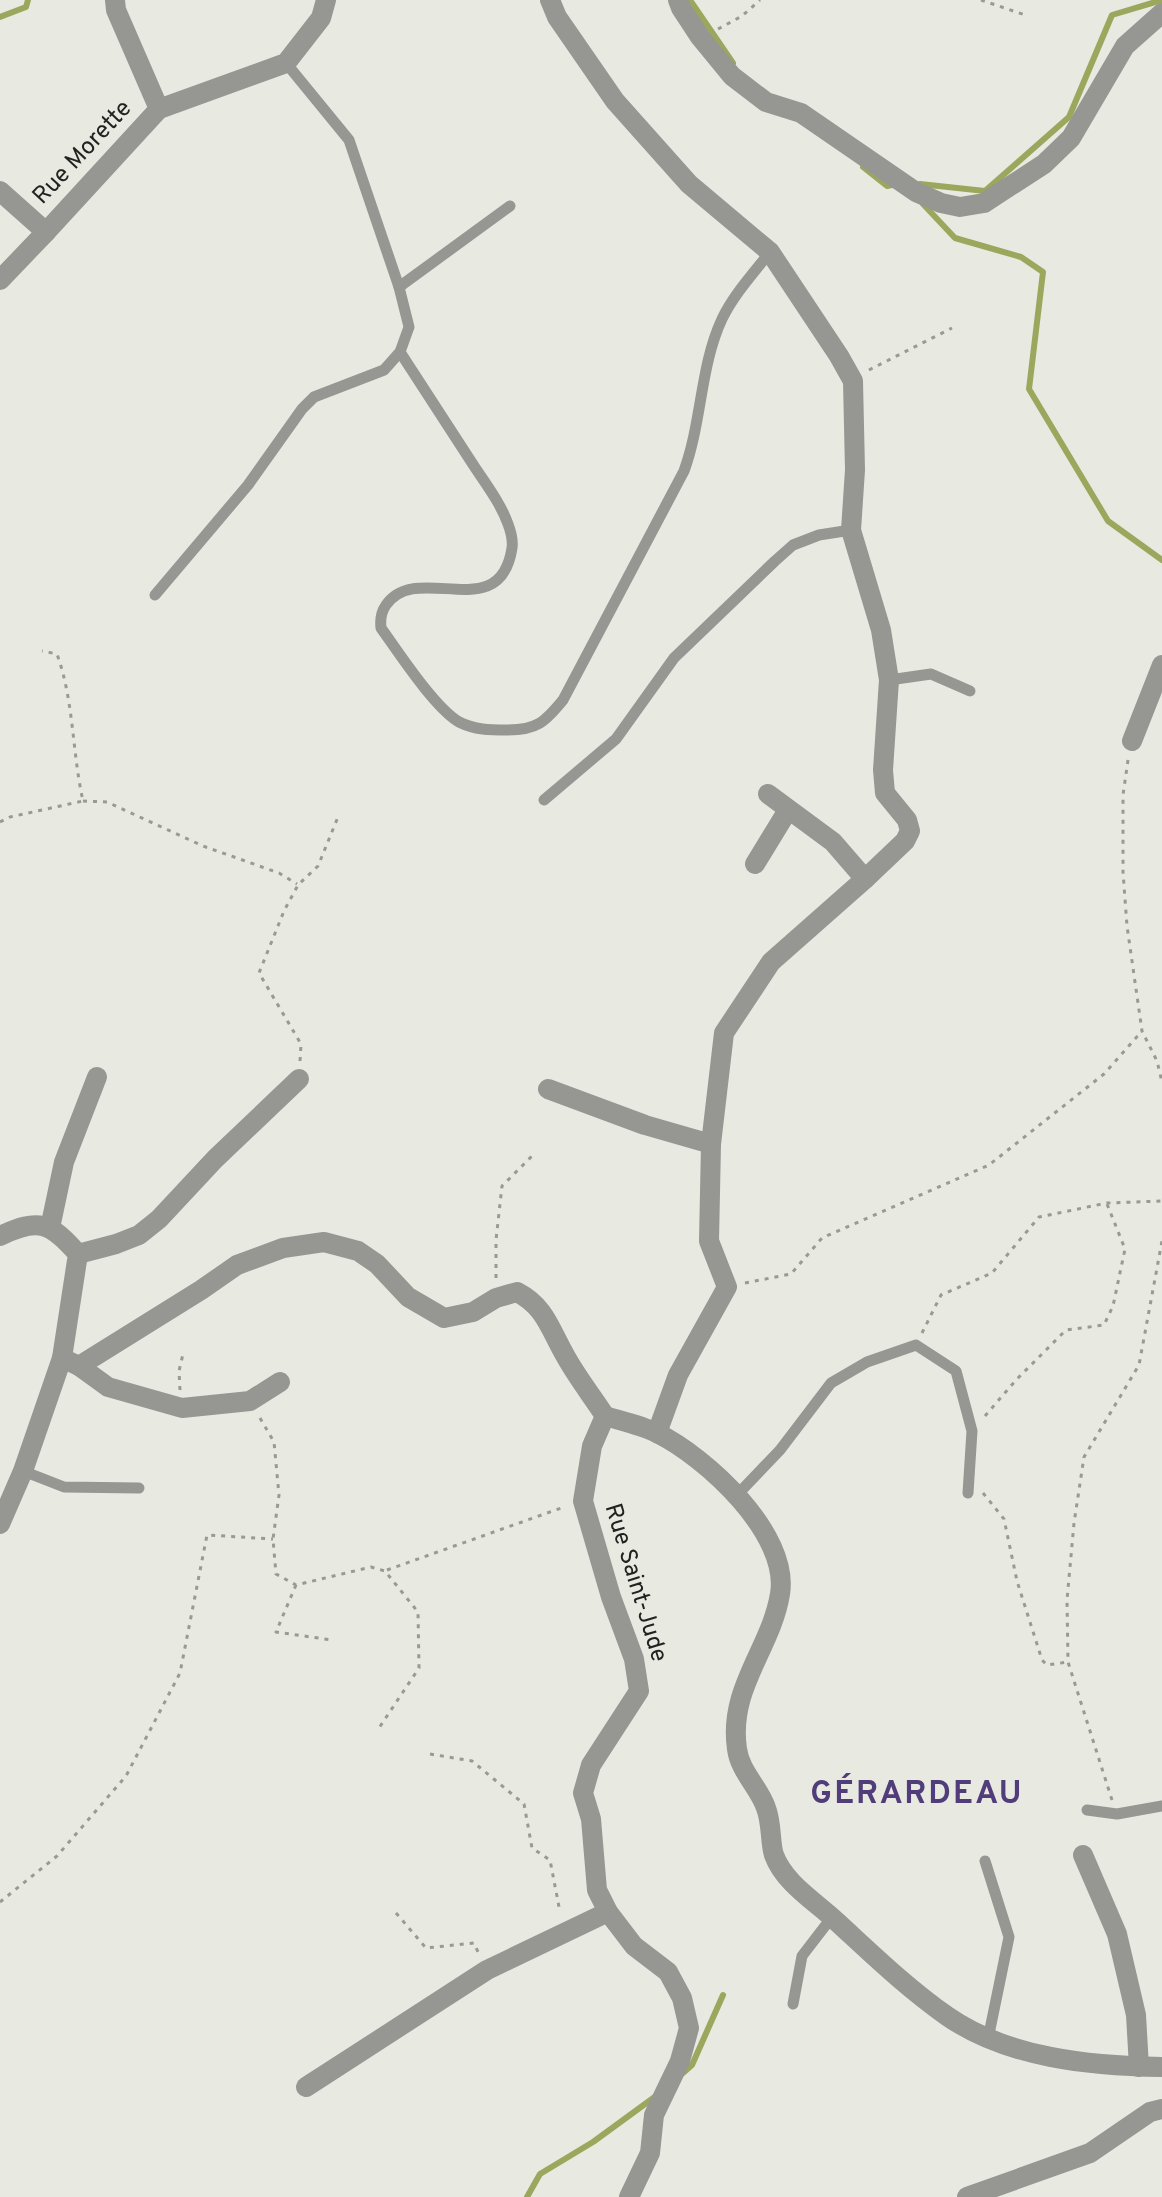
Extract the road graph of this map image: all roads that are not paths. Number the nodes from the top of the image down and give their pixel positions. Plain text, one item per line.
1 (115, 0) edge
2 (326, 0) edge
3 (550, 0) edge
4 (678, 0) edge
5 (1162, 13) edge
6 (286, 63) junction
7 (159, 109) junction
8 (0, 191) edge
9 (510, 206) dead end
10 (46, 232) junction
11 (770, 252) junction
12 (0, 280) edge
13 (399, 287) junction
14 (400, 352) junction
15 (851, 530) junction
16 (155, 595) dead end
17 (1162, 665) edge
18 (889, 680) junction
19 (970, 691) dead end
20 (1132, 741) road end
21 (768, 794) dead end
22 (544, 800) dead end
23 (788, 810) junction
24 (755, 864) dead end
25 (865, 879) junction
26 (97, 1077) dead end
27 (299, 1079) road end
28 (548, 1089) dead end
29 (711, 1144) junction
30 (50, 1228) junction
31 (0, 1236) edge
32 (78, 1254) junction
33 (70, 1362) junction
34 (280, 1382) dead end
35 (605, 1416) junction
36 (657, 1433) junction
37 (23, 1471) junction
38 (139, 1488) dead end
39 (968, 1493) dead end
40 (737, 1495) junction
41 (0, 1524) edge
42 (1162, 1806) edge
43 (1087, 1810) dead end
44 (1083, 1855) dead end
45 (985, 1861) dead end
46 (608, 1912) junction
47 (832, 1917) junction
48 (793, 2004) dead end
49 (988, 2039) junction
50 (1139, 2067) junction
51 (1162, 2067) edge
52 (306, 2087) dead end
53 (1162, 2109) edge
54 (629, 2197) edge
55 (967, 2197) edge

1 - 7 street
2 - 6 street
3 - 11 street
4 - 5 street
6 - 7 street, Rue Morette
6 - 13 lane
7 - 10 street, Rue Morette
8 - 10 street
9 - 13 lane
10 - 12 street, Rue Morette
11 - 14 lane
11 - 15 street
13 - 14 lane
14 - 16 lane
15 - 18 street
15 - 22 lane
17 - 20 street
18 - 19 lane
18 - 25 street
21 - 23 street
23 - 24 street
23 - 25 street
25 - 29 street
26 - 30 street
27 - 32 street
28 - 29 street
29 - 36 street
30 - 31 street
30 - 32 street
32 - 33 street
33 - 34 street
33 - 35 street
33 - 37 street
35 - 36 street
35 - 46 street, Rue Saint-Jude
36 - 40 street
37 - 38 lane
37 - 41 street
39 - 40 lane
40 - 47 street
42 - 43 lane
44 - 50 street
45 - 49 lane
46 - 52 street
46 - 54 street, Rue Saint-Jude
47 - 48 lane
47 - 49 street
49 - 50 street
50 - 51 street
53 - 55 street

